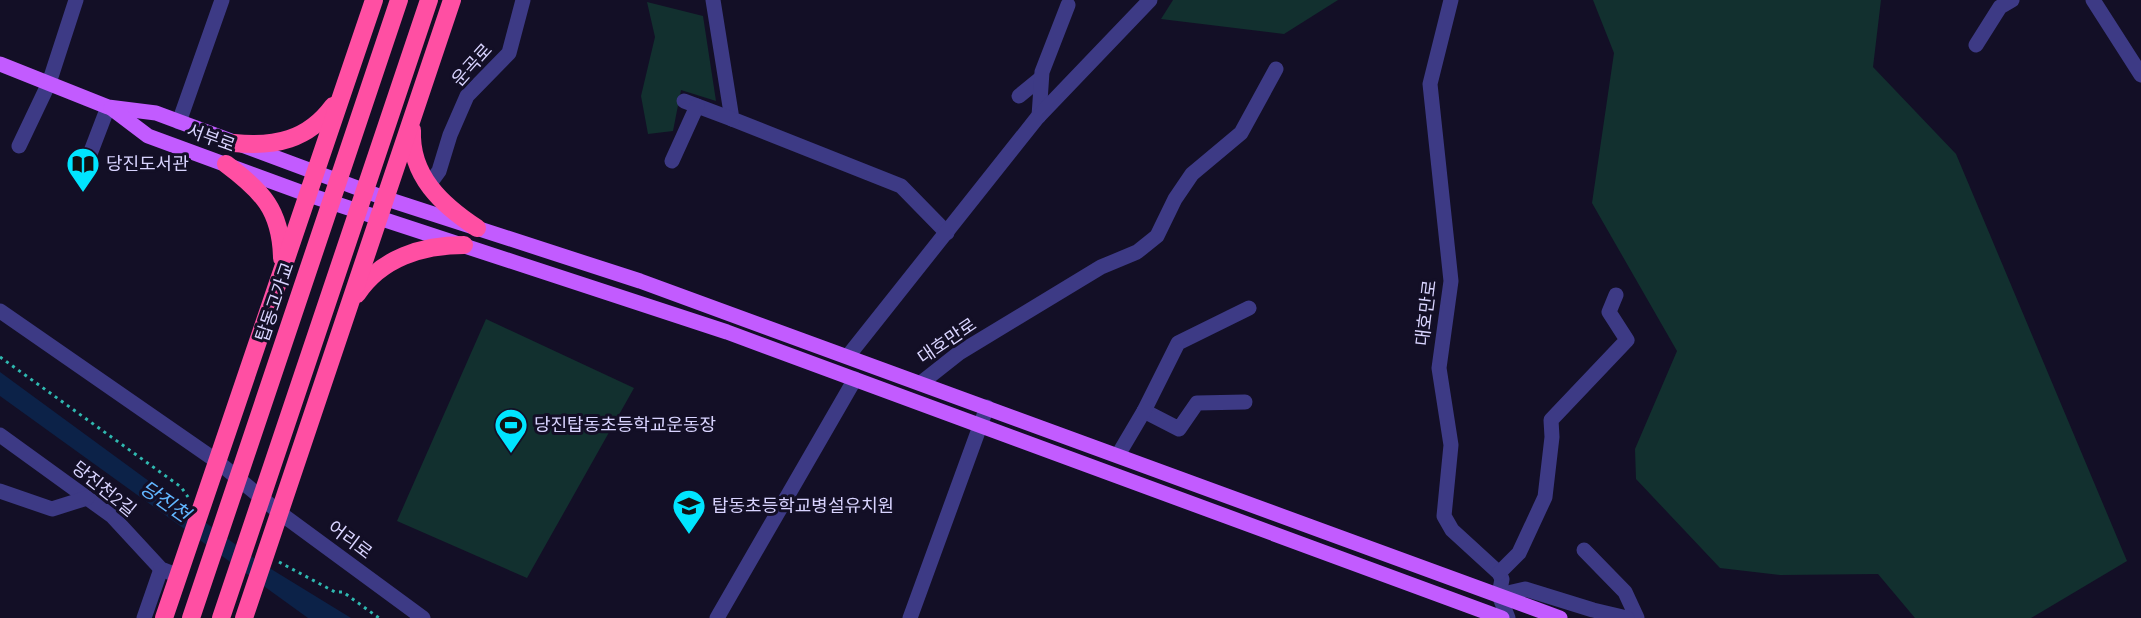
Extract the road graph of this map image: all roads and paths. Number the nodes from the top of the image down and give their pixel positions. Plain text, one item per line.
1 (76, 0) edge
2 (222, 0) edge
3 (374, 0) edge
4 (399, 0) edge
5 (429, 0) edge
6 (452, 0) edge
7 (523, 0) edge
8 (713, 0) edge
9 (1150, 0) edge
10 (1451, 0) edge
11 (2012, 0) edge
12 (2093, 0) edge
13 (1068, 4) dead end
14 (1976, 45) dead end
15 (0, 64) edge
16 (1276, 69) dead end
17 (2141, 75) edge
18 (1041, 78) junction
19 (49, 83) junction
20 (1019, 96) dead end
21 (340, 97) junction
22 (417, 104) junction
23 (108, 107) junction
24 (1038, 116) junction
25 (732, 119) junction
26 (179, 122) junction
27 (234, 143) junction
28 (19, 146) dead end
29 (90, 154) dead end
30 (672, 161) dead end
31 (226, 164) junction
32 (314, 172) junction
33 (428, 186) junction
34 (306, 194) junction
35 (387, 199) junction
36 (380, 218) junction
37 (477, 228) junction
38 (946, 233) junction
39 (464, 245) junction
40 (280, 276) junction
41 (1616, 295) dead end
42 (1249, 308) dead end
43 (349, 309) junction
44 (0, 312) edge
45 (848, 356) junction
46 (0, 357) edge
47 (855, 379) junction
48 (921, 382) junction
49 (1245, 402) dead end
50 (987, 407) junction
51 (1144, 411) junction
52 (980, 426) junction
53 (0, 435) edge
54 (1118, 455) junction
55 (216, 467) junction
56 (0, 491) edge
57 (87, 498) junction
58 (191, 501) dead end
59 (279, 518) junction
60 (1584, 550) dead end
61 (273, 558) dead end
62 (161, 569) junction
63 (180, 573) junction
64 (1500, 576) junction
65 (1525, 589) junction
66 (1499, 595) junction
67 (1474, 613) edge
68 (244, 616) edge
69 (913, 617) edge
70 (144, 618) edge
71 (164, 618) edge
72 (191, 618) edge
73 (221, 618) edge
74 (379, 618) edge
75 (423, 618) edge
76 (717, 618) edge
77 (1502, 618) edge
78 (1508, 618) edge
79 (1560, 618) edge
80 (1628, 618) edge
81 (1637, 618) edge

1 - 19 street
2 - 26 street
3 - 21 highway
4 - 72 highway, 탑동고가교
5 - 73 highway
6 - 22 highway
7 - 33 street, 운곡로
8 - 25 street
9 - 24 street
10 - 64 street, 대호만로
11 - 14 street
12 - 17 street
13 - 18 street
15 - 19 main road, 서부로
16 - 48 street, 대호만로
18 - 20 street
18 - 24 street
19 - 23 main road, 서부로
19 - 28 street
21 - 27 highway
21 - 32 highway
22 - 33 highway
22 - 35 highway
23 - 26 main road, 서부로
23 - 29 street
23 - 31 main road, 서부로
24 - 38 street
25 - 30 street
25 - 38 street
26 - 27 main road, 서부로
27 - 32 main road, 서부로
31 - 34 main road, 서부로
31 - 40 highway
32 - 34 highway
32 - 35 main road, 서부로
33 - 37 highway
34 - 36 main road, 서부로
34 - 40 highway
35 - 36 highway
35 - 37 main road, 서부로
36 - 39 main road, 서부로
36 - 43 highway
37 - 45 main road, 서부로
38 - 45 street
39 - 43 highway
39 - 47 main road, 서부로
40 - 55 highway
41 - 64 street
42 - 51 street
43 - 59 highway
44 - 55 street, 어리로
45 - 48 main road, 서부로
46 - 58 path
47 - 52 main road, 서부로
47 - 76 street
48 - 50 main road, 서부로
49 - 51 street
50 - 52 street
50 - 54 main road, 서부로
51 - 54 street
52 - 67 main road, 서부로
52 - 69 street
53 - 57 street, 당진천2길
54 - 66 main road, 서부로
55 - 59 street, 어리로
55 - 63 highway
56 - 57 street
57 - 62 street, 당진천2길
59 - 68 highway
59 - 75 street, 어리로
60 - 81 street
61 - 74 path
62 - 63 street, 당진천2길
62 - 70 street
63 - 71 highway
64 - 65 street
64 - 66 street
65 - 66 street
65 - 80 street
66 - 78 street
66 - 79 main road
67 - 77 main road

